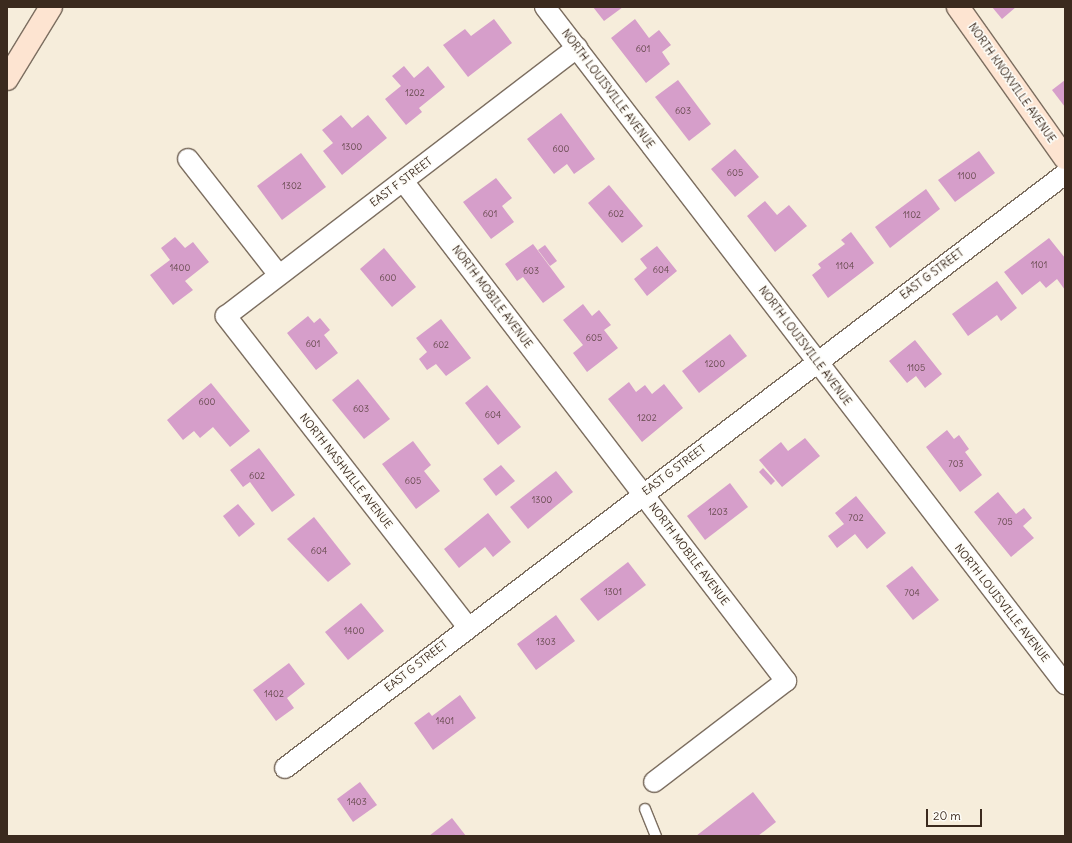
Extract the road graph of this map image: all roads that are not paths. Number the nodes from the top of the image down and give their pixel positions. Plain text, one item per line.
1 (51, 7) edge
2 (545, 7) edge
3 (958, 7) edge
4 (577, 48) junction
5 (7, 79) edge
6 (1065, 158) edge
7 (188, 159) dead end
8 (1065, 174) edge
9 (403, 180) junction
10 (279, 275) junction
11 (226, 316) joint
12 (817, 362) junction
13 (643, 494) junction
14 (467, 626) junction
15 (1065, 684) edge
16 (285, 768) dead end
17 (654, 782) dead end
18 (645, 809) dead end
19 (656, 836) edge

1 - 5 street
2 - 4 street, NORTH LOUISVILLE AVENUE
3 - 6 street, NORTH KNOXVILLE AVENUE
4 - 9 street, EAST F STREET
4 - 12 street, NORTH LOUISVILLE AVENUE
7 - 10 street
8 - 12 street, EAST G STREET
9 - 10 street, EAST F STREET
9 - 13 street, NORTH MOBILE AVENUE
10 - 11 street, EAST F STREET
11 - 14 street, NORTH NASHVILLE AVENUE
12 - 13 street, EAST G STREET
12 - 15 street, NORTH LOUISVILLE AVENUE
13 - 14 street, EAST G STREET
13 - 17 street, NORTH MOBILE AVENUE
14 - 16 street, EAST G STREET
18 - 19 lane

